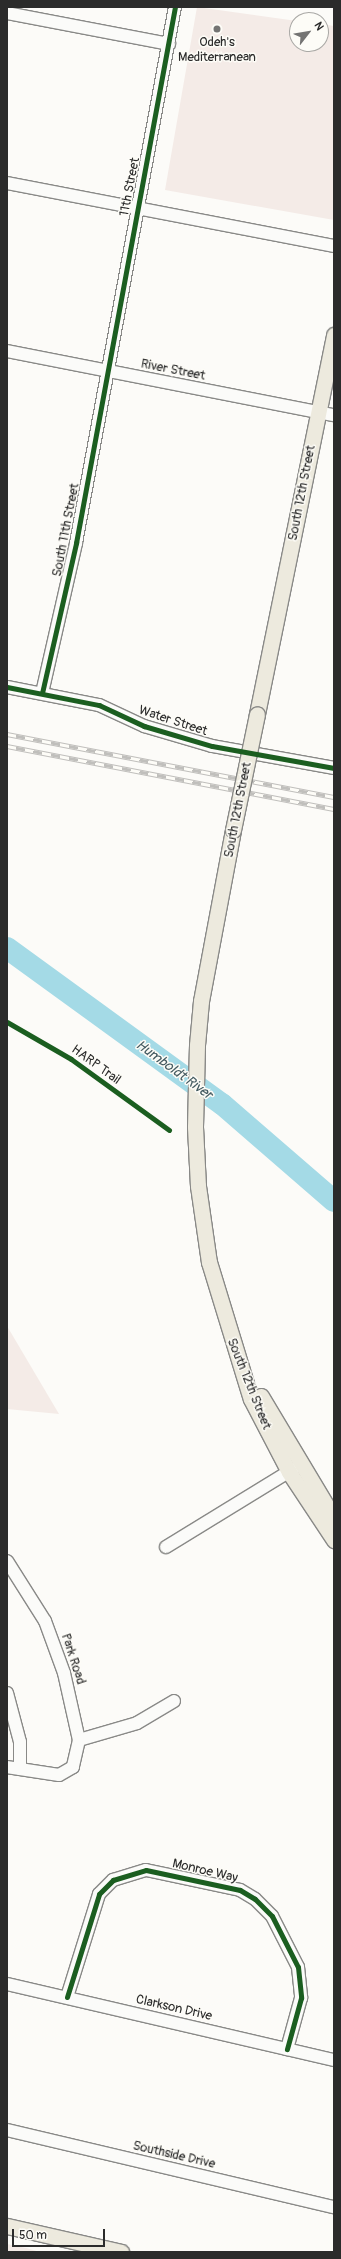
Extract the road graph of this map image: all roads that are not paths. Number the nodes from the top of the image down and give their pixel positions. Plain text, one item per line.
1 (175, 7) edge
2 (7, 13) edge
3 (169, 44) junction
4 (7, 183) edge
5 (137, 208) junction
6 (334, 246) edge
7 (334, 335) edge
8 (7, 351) edge
9 (108, 371) junction
10 (318, 412) junction
11 (334, 415) edge
12 (7, 687) edge
13 (42, 693) junction
14 (334, 768) edge
15 (294, 1468) junction
16 (334, 1518) edge
17 (334, 1540) edge
18 (166, 1547) dead end
19 (7, 1561) edge
20 (7, 1694) edge
21 (174, 1701) dead end
22 (80, 1740) junction
23 (7, 1767) edge
24 (20, 1769) junction
25 (7, 1984) edge
26 (67, 1997) junction
27 (287, 2049) junction
28 (334, 2060) edge
29 (7, 2130) edge
30 (334, 2207) edge
31 (7, 2226) edge
32 (121, 2252) edge

1 - 3 street, 11th Street
2 - 3 street
3 - 5 street, 11th Street
4 - 5 street
5 - 6 street
5 - 9 street, 11th Street
7 - 10 main road, South 12th Street
8 - 9 street, River Street
9 - 10 street, River Street
9 - 13 street, South 11th Street
10 - 11 street, River Street
10 - 15 main road, South 12th Street, bridge
12 - 13 street, Water Street
13 - 14 street, Water Street
15 - 16 main road, South 12th Street
15 - 17 main road, South 12th Street
15 - 18 street
19 - 22 street, Park Road
20 - 24 street
21 - 22 street
22 - 24 street, Park Road
23 - 24 street
25 - 26 street, Clarkson Drive
26 - 27 street, Clarkson Drive
26 - 27 street, Monroe Way
27 - 28 street, Clarkson Drive
29 - 30 street, Southside Drive
31 - 32 main road

